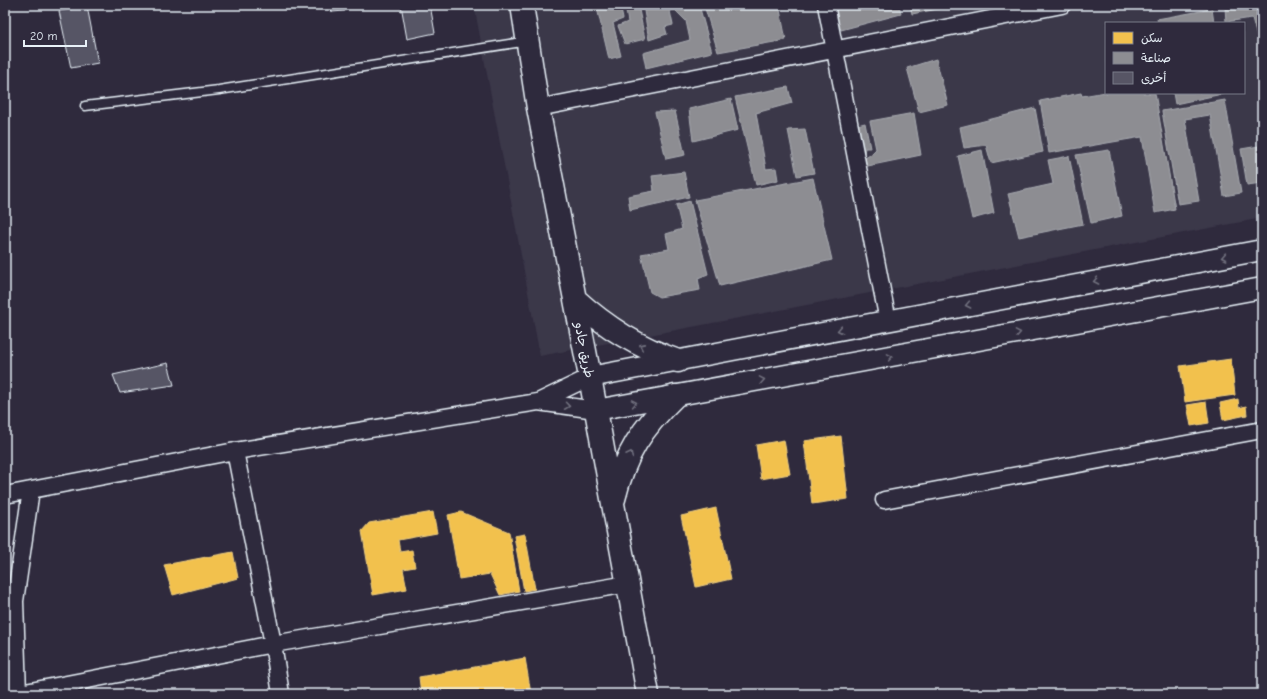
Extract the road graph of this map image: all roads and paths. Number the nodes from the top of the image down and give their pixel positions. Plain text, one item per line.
1 (522, 5) edge
2 (826, 5) edge
3 (1062, 5) edge
4 (528, 40) junction
5 (835, 50) junction
6 (85, 106) dead end
7 (538, 108) junction
8 (1262, 250) edge
9 (1262, 288) edge
10 (575, 299) junction
11 (888, 321) junction
12 (678, 361) junction
13 (590, 377) junction
14 (675, 396) junction
15 (538, 402) junction
16 (596, 410) junction
17 (1262, 430) edge
18 (236, 451) junction
19 (31, 490) junction
20 (5, 495) edge
21 (884, 500) dead end
22 (613, 504) junction
23 (628, 584) junction
24 (272, 644) junction
25 (17, 694) edge
26 (280, 694) edge
27 (648, 694) edge

1 - 4 highway, طريق جادو
2 - 5 street
3 - 5 street
4 - 6 lane
4 - 7 highway, طريق جادو
5 - 7 street
5 - 11 street
7 - 10 highway, طريق جادو
8 -> 11 street
14 -> 9 street
12 -> 10 highway
10 - 13 highway, طريق جادو
11 -> 12 street
12 - 13 street
13 - 15 street
13 - 16 highway, طريق جادو
16 -> 14 street
22 -> 14 highway
15 -> 16 street
15 - 18 street
16 - 22 highway, طريق جادو
17 - 21 street
18 - 19 street
18 - 24 street
19 - 20 street
19 - 25 street
22 - 23 highway, طريق جادو
23 - 24 street
23 - 27 highway, طريق جادو
24 - 25 street
24 - 26 street

